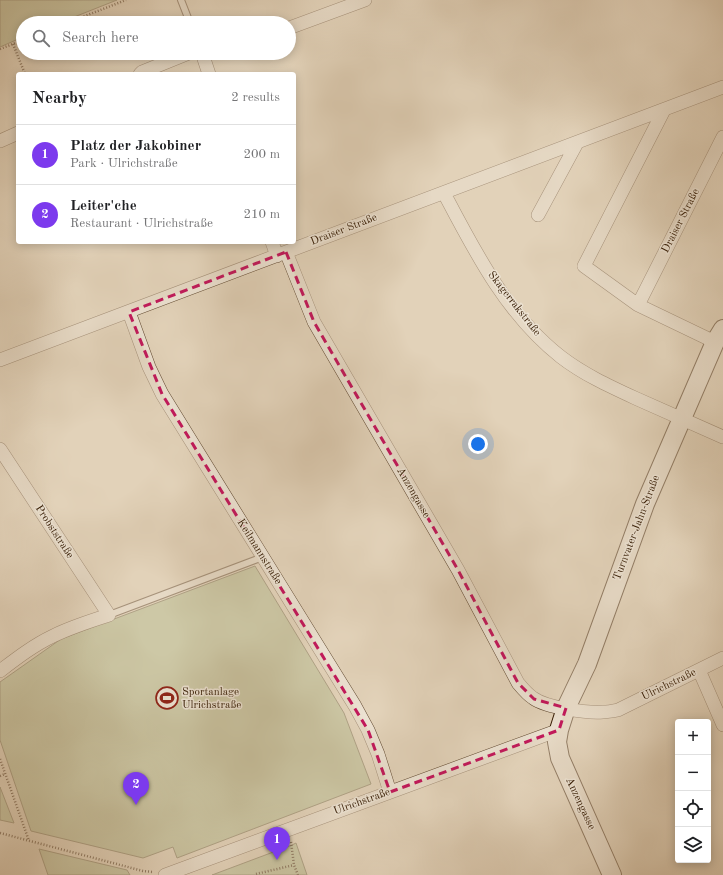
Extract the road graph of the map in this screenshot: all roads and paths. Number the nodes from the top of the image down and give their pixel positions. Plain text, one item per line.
1 (126, 0) edge
2 (181, 0) edge
3 (365, 0) edge
4 (85, 16) edge
5 (187, 16) edge
6 (296, 25) edge
7 (16, 43) edge
8 (13, 44) junction
9 (0, 49) edge
10 (16, 52) edge
11 (19, 60) edge
12 (172, 60) edge
13 (204, 60) edge
14 (24, 72) edge
15 (142, 72) edge
16 (208, 72) edge
17 (723, 87) edge
18 (664, 110) junction
19 (16, 134) edge
20 (723, 137) edge
21 (0, 141) edge
22 (576, 143) junction
23 (444, 193) junction
24 (538, 215) dead end
25 (274, 244) edge
26 (281, 254) junction
27 (638, 305) junction
28 (129, 312) junction
29 (719, 336) edge
30 (0, 360) edge
31 (682, 419) junction
32 (723, 437) edge
33 (0, 449) edge
34 (263, 557) junction
35 (109, 615) junction
36 (723, 658) edge
37 (0, 670) edge
38 (699, 670) junction
39 (566, 708) junction
40 (723, 725) edge
41 (559, 730) junction
42 (0, 759) edge
43 (5, 774) junction
44 (0, 776) edge
45 (390, 792) junction
46 (0, 833) edge
47 (291, 840) dead end
48 (29, 841) junction
49 (294, 865) junction
50 (184, 872) edge
51 (167, 874) edge
52 (256, 874) edge
53 (298, 875) edge
54 (612, 875) edge

1 - 4 path
2 - 5 lane
3 - 6 street
7 - 8 path
8 - 9 path
8 - 10 path
11 - 14 path
12 - 15 street
13 - 16 street
17 - 18 street, Draiser Straße
18 - 22 street, Draiser Straße
18 - 27 street
19 - 21 street
20 - 27 street, Draiser Straße
22 - 23 street, Draiser Straße
22 - 24 street
23 - 26 street, Draiser Straße
23 - 31 street, Skagerrakstraße
25 - 26 street, Anzengasse
26 - 28 street, Draiser Straße
26 - 39 street, Anzengasse
27 - 29 street
28 - 30 street, Draiser Straße
28 - 34 street, Keilmannstraße
29 - 31 street, Turnvater-Jahn-Straße
31 - 32 street, Skagerrakstraße
31 - 39 street, Turnvater-Jahn-Straße
33 - 35 street, Probststraße
34 - 35 lane
34 - 45 street, Keilmannstraße
35 - 37 street
36 - 38 street, Ulrichstraße
38 - 39 street, Ulrichstraße
38 - 40 street
39 - 41 street, Turnvater-Jahn-Straße
41 - 45 street, Ulrichstraße
41 - 54 street, Anzengasse
42 - 43 path
43 - 44 path
43 - 48 path
45 - 50 street, Ulrichstraße
46 - 48 path
47 - 49 path
48 - 51 path
49 - 52 path
49 - 53 path
50 - 51 street, Ulrichstraße

